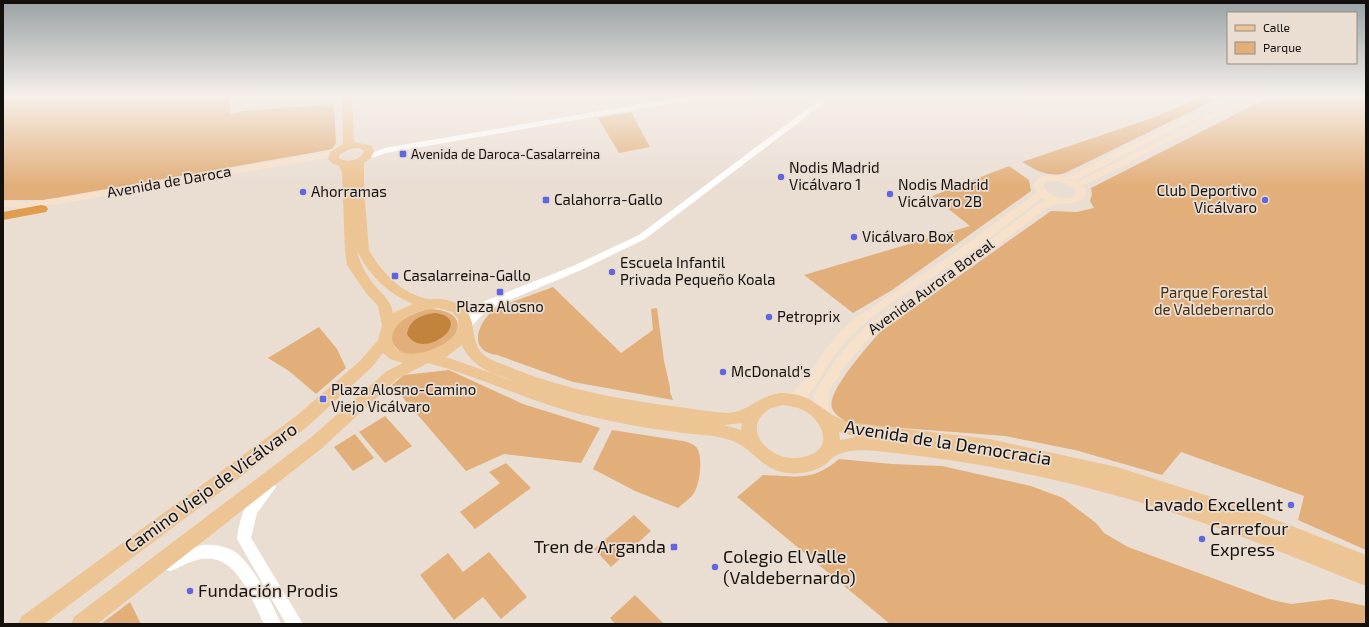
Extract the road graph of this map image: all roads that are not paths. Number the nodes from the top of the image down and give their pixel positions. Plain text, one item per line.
1 (349, 126) edge
2 (359, 126) edge
3 (526, 126) edge
4 (789, 126) edge
5 (1180, 126) edge
6 (1191, 126) edge
7 (348, 146) junction
8 (363, 153) junction
9 (337, 159) junction
10 (1072, 183) junction
11 (1042, 193) junction
12 (1055, 200) junction
13 (3, 204) edge
14 (41, 209) joint
15 (3, 216) edge
16 (428, 304) junction
17 (466, 327) junction
18 (387, 333) junction
19 (425, 359) junction
20 (794, 399) junction
21 (754, 412) junction
22 (825, 417) junction
23 (751, 442) junction
24 (315, 444) junction
25 (826, 452) junction
26 (1366, 564) edge
27 (1366, 577) edge
28 (85, 621) edge
29 (28, 624) edge
30 (273, 624) edge
31 (295, 624) edge

1 - 7 main road
2 - 8 main road
3 - 8 street
4 - 17 street
5 - 10 main road
6 - 10 main road
7 - 8 main road
7 - 9 main road
8 - 9 main road
8 - 16 main road
9 - 13 main road, Avenida de Daroca
9 - 14 main road, Avenida de Daroca
9 - 18 main road
10 - 11 main road
10 - 12 main road
11 - 12 main road
11 - 20 main road, Avenida Aurora Boreal
12 - 22 main road, Avenida Aurora Boreal
14 - 15 highway
16 - 17 main road
16 - 18 main road
17 - 19 main road
17 - 21 main road
18 - 19 main road
18 - 29 main road, Camino Viejo de Vicálvaro
19 - 23 main road
19 - 24 main road, Camino Viejo de Vicálvaro
20 - 21 main road
20 - 22 main road
21 - 23 main road
22 - 25 main road
22 - 26 main road, Avenida de la Democracia
23 - 25 main road
24 - 28 main road, Camino Viejo de Vicálvaro
24 - 31 street
25 - 27 main road, Avenida de la Democracia
28 - 30 street

